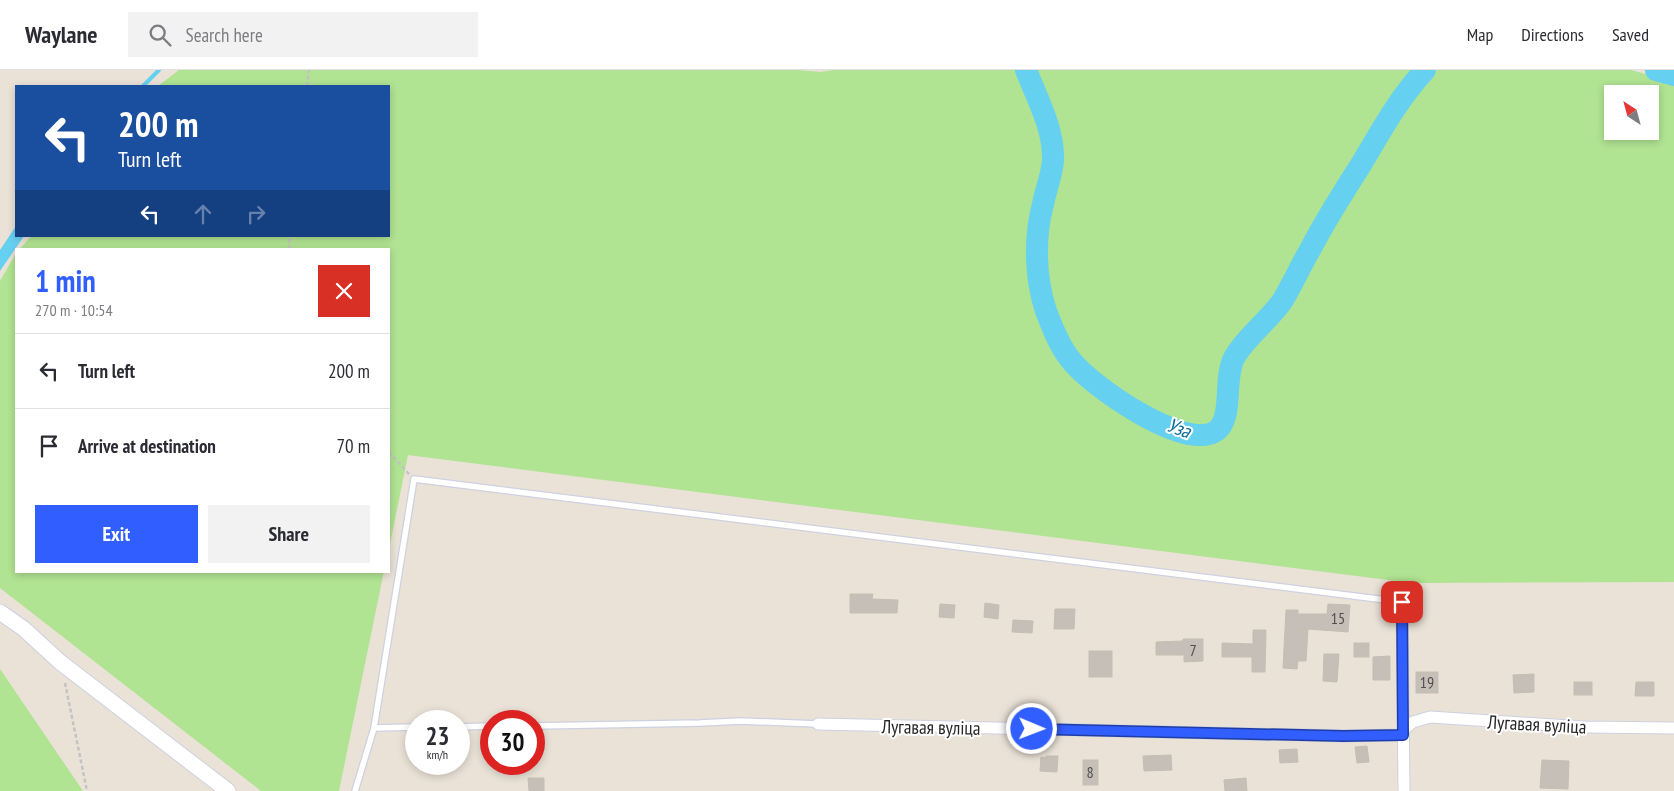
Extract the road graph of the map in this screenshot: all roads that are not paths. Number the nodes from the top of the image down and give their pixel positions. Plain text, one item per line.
1 (1402, 602) joint
2 (0, 612) edge
3 (818, 724) joint
4 (545, 726) edge
5 (405, 727) edge
6 (374, 728) junction
7 (1674, 728) edge
8 (1403, 732) junction
9 (228, 791) edge
10 (355, 791) edge
11 (1404, 791) edge

1 - 6 lane
1 - 8 street
2 - 9 street
3 - 4 lane
3 - 8 street, Лугавая вуліца
5 - 6 lane
6 - 10 lane
7 - 8 street, Лугавая вуліца
8 - 11 street

